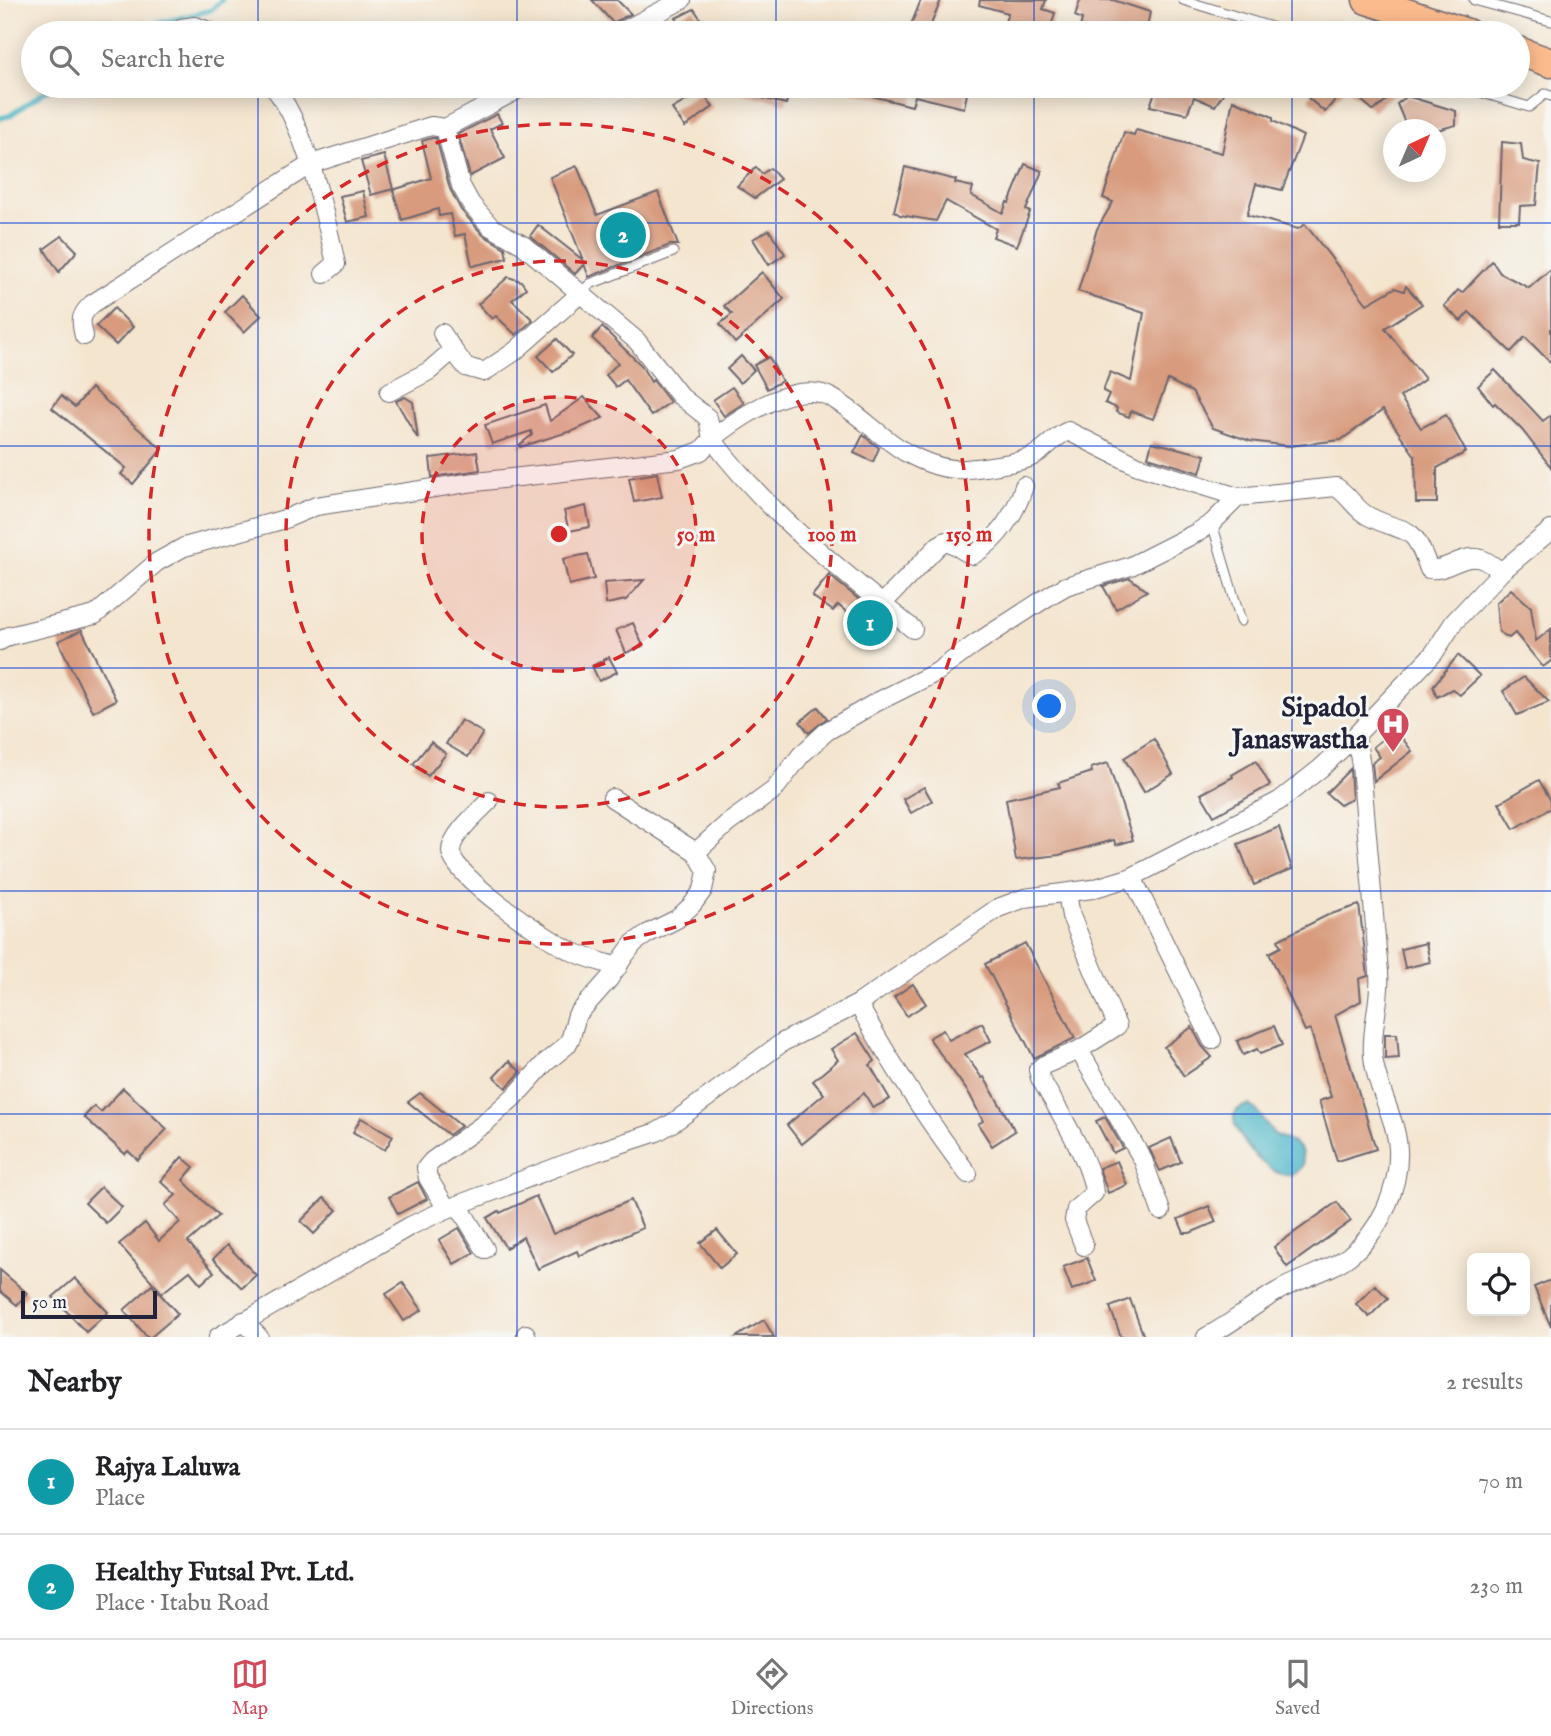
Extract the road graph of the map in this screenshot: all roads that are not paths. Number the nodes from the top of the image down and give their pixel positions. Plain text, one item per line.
1 (682, 0) edge
2 (1183, 0) edge
3 (1367, 0) edge
4 (1474, 0) edge
5 (642, 21) edge
6 (1251, 21) edge
7 (1437, 21) edge
8 (1551, 21) edge
9 (1530, 55) edge
10 (1551, 63) edge
11 (1551, 96) edge
12 (280, 98) edge
13 (502, 98) edge
14 (1499, 98) edge
15 (445, 128) junction
16 (310, 164) junction
17 (673, 252) dead end
18 (324, 274) dead end
19 (581, 293) junction
20 (442, 333) dead end
21 (84, 336) dead end
22 (453, 350) junction
23 (389, 392) dead end
24 (712, 439) junction
25 (1024, 486) dead end
26 (1238, 496) junction
27 (1212, 523) junction
28 (1551, 530) edge
29 (1502, 571) junction
30 (881, 604) junction
31 (1241, 621) dead end
32 (913, 629) dead end
33 (0, 641) edge
34 (1356, 735) junction
35 (612, 798) dead end
36 (489, 801) dead end
37 (696, 852) junction
38 (1132, 877) junction
39 (1067, 893) junction
40 (618, 967) junction
41 (858, 1004) junction
42 (1212, 1040) dead end
43 (1079, 1050) junction
44 (968, 1174) dead end
45 (452, 1207) junction
46 (1161, 1211) dead end
47 (1084, 1246) dead end
48 (485, 1249) dead end
49 (243, 1321) junction
50 (1228, 1331) edge
51 (218, 1337) edge
52 (259, 1337) edge
53 (1206, 1337) edge

1 - 5 street
2 - 6 lane
3 - 7 highway
4 - 8 lane
9 - 10 highway
11 - 14 lane
12 - 16 street
13 - 15 street
15 - 16 street
15 - 19 street
16 - 18 street
16 - 21 street
17 - 19 lane
19 - 22 street
19 - 24 street
20 - 22 street
22 - 23 street
24 - 26 street
24 - 30 street
24 - 33 street
25 - 30 street
26 - 27 street
26 - 29 street
27 - 31 lane
27 - 37 street
28 - 29 street
29 - 34 street
30 - 32 street
34 - 38 street
34 - 50 street
35 - 37 street
36 - 40 street
37 - 40 street
38 - 39 street
38 - 42 street
39 - 41 street
39 - 43 street
40 - 45 street
41 - 44 street
41 - 45 street
43 - 46 street
43 - 47 street
45 - 48 street
45 - 49 street
49 - 51 street
49 - 52 street
50 - 53 street

